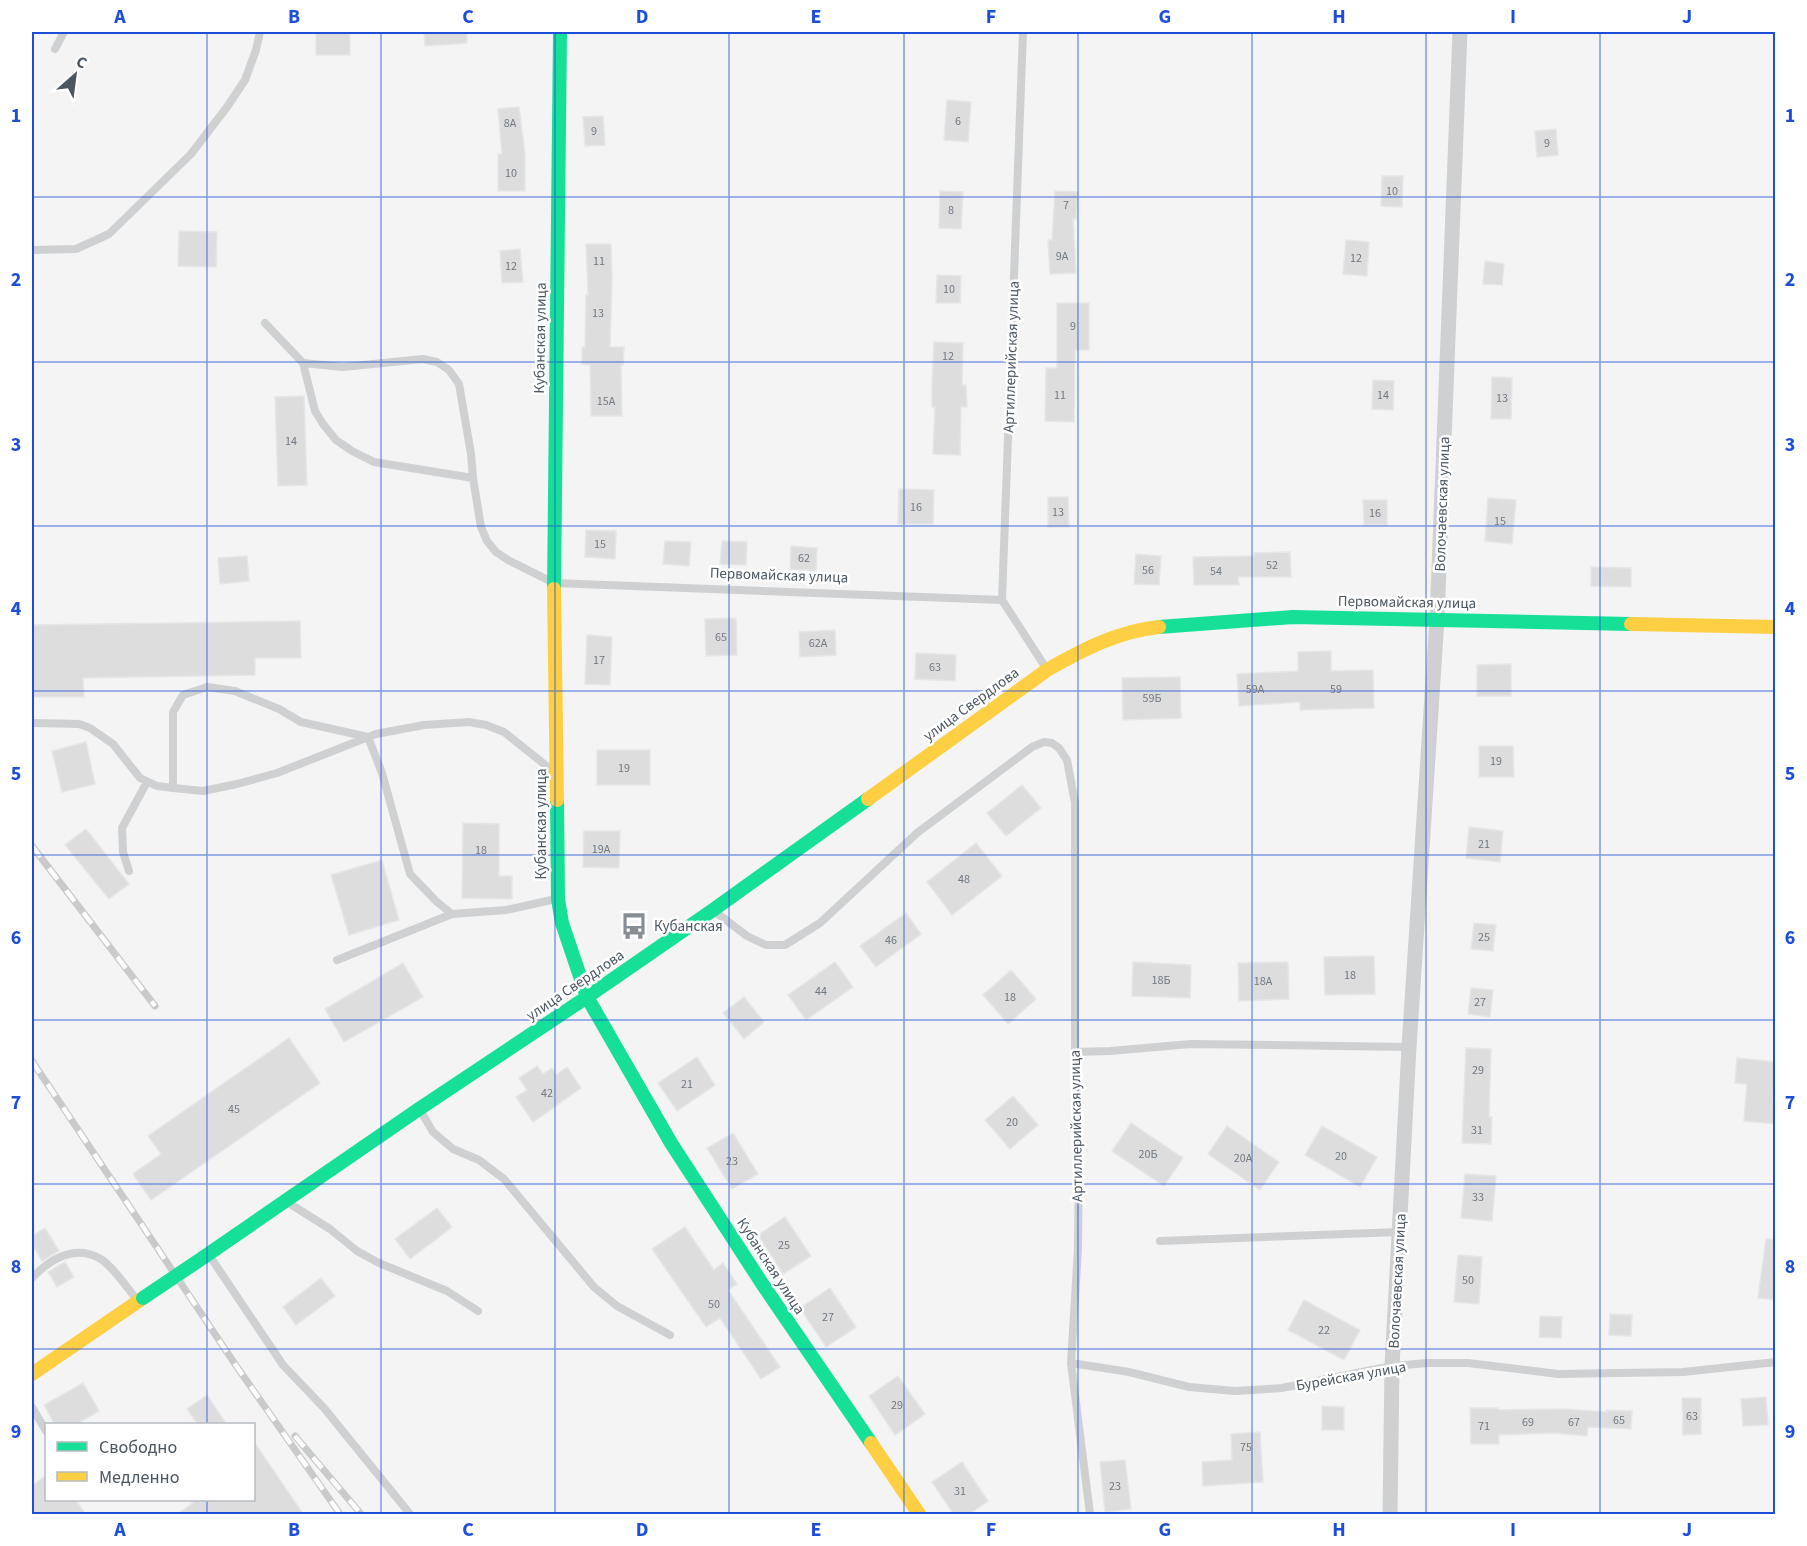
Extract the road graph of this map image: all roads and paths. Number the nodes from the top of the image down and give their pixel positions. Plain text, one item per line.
1 (64, 32) edge
2 (260, 32) edge
3 (560, 32) edge
4 (1023, 32) edge
5 (1460, 32) edge
6 (55, 49) dead end
7 (32, 250) edge
8 (265, 323) dead end
9 (303, 363) junction
10 (473, 478) junction
11 (554, 583) junction
12 (1002, 600) junction
13 (1437, 619) junction
14 (1776, 627) edge
15 (1047, 670) junction
16 (35, 723) dead end
17 (368, 737) junction
18 (557, 774) junction
19 (147, 782) junction
20 (173, 788) junction
21 (129, 871) dead end
22 (558, 899) junction
23 (713, 910) junction
24 (452, 914) junction
25 (337, 960) dead end
26 (587, 998) junction
27 (1409, 1047) junction
28 (1075, 1052) junction
29 (419, 1109) junction
30 (285, 1201) junction
31 (1399, 1232) junction
32 (1160, 1241) dead end
33 (206, 1256) junction
34 (32, 1278) edge
35 (140, 1299) junction
36 (478, 1311) dead end
37 (670, 1335) dead end
38 (1776, 1362) edge
39 (1071, 1363) junction
40 (1392, 1366) junction
41 (32, 1374) edge
42 (32, 1407) edge
43 (45, 1429) edge
44 (410, 1515) edge
45 (919, 1515) edge
46 (1090, 1515) edge
47 (1390, 1515) edge

1 - 6 lane
2 - 7 lane
3 - 11 main road, Кубанская улица
4 - 12 lane, Артиллерийская улица
5 - 13 street, Волочаевская улица
8 - 9 lane
9 - 10 lane
9 - 10 lane
10 - 11 lane
11 - 12 lane, Первомайская улица
11 - 18 main road, Кубанская улица
12 - 15 lane
13 - 14 main road, Первомайская улица
13 - 15 main road, Первомайская улица
13 - 27 street, Волочаевская улица
15 - 23 main road, улица Свердлова
16 - 19 lane
17 - 18 lane
17 - 20 lane
17 - 20 lane
17 - 24 lane
18 - 22 main road, Кубанская улица
19 - 20 lane
19 - 21 lane
22 - 24 lane
22 - 26 main road, Кубанская улица
23 - 26 main road, улица Свердлова
23 - 28 lane, Артиллерийская улица
24 - 25 lane
26 - 29 main road, улица Свердлова
26 - 45 main road, Кубанская улица
27 - 28 lane
27 - 31 street, Волочаевская улица
28 - 39 lane, Артиллерийская улица
29 - 30 main road, улица Свердлова
29 - 37 lane
30 - 33 main road, улица Свердлова
30 - 36 lane
31 - 32 lane
31 - 40 street, Волочаевская улица
33 - 35 main road, улица Свердлова, bridge
33 - 44 lane
34 - 35 lane
35 - 41 main road
38 - 40 lane, Бурейская улица
39 - 40 lane, Бурейская улица
39 - 46 lane, Артиллерийская улица
40 - 47 street, Волочаевская улица
42 - 43 lane

